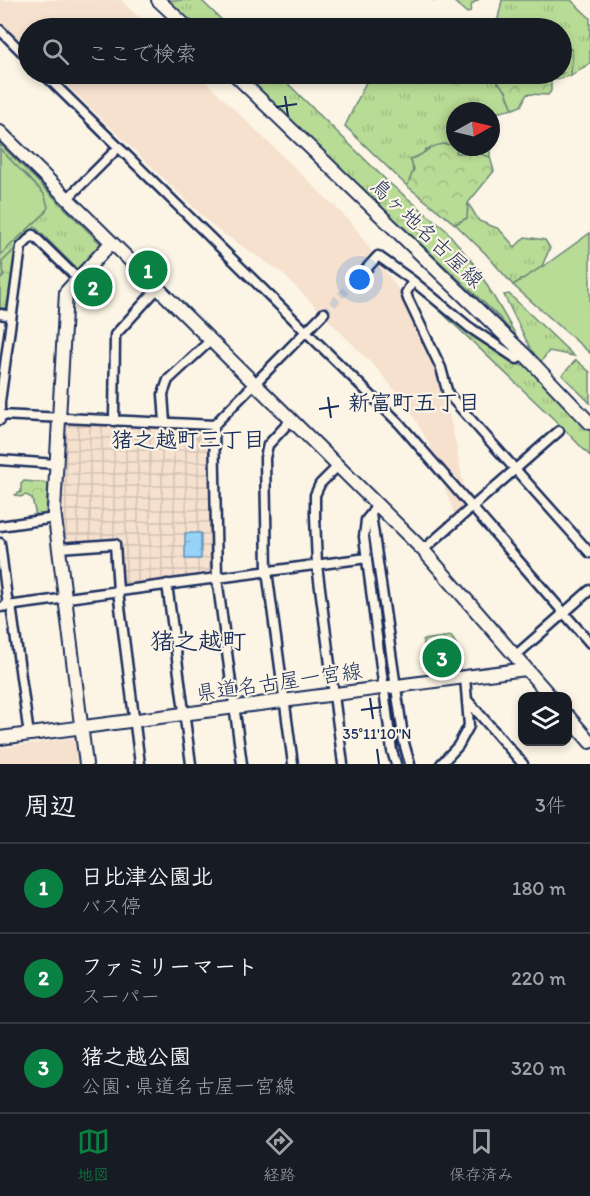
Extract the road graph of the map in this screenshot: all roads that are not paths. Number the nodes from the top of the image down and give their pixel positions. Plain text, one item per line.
1 (159, 0) edge
2 (178, 18) edge
3 (0, 30) edge
4 (18, 48) edge
5 (54, 84) edge
6 (244, 84) edge
7 (0, 132) edge
8 (119, 147) junction
9 (67, 199) junction
10 (111, 243) junction
11 (367, 268) tunnel mouth
12 (77, 278) junction
13 (413, 281) junction
14 (158, 288) junction
15 (324, 313) tunnel mouth
16 (0, 314) edge
17 (11, 316) junction
18 (306, 333) junction
19 (211, 340) junction
20 (524, 354) junction
21 (255, 383) junction
22 (0, 402) edge
23 (0, 415) edge
24 (59, 418) junction
25 (292, 419) junction
26 (0, 420) edge
27 (114, 421) junction
28 (165, 423) junction
29 (590, 423) edge
30 (214, 425) junction
31 (559, 431) dead end
32 (0, 460) edge
33 (57, 464) junction
34 (339, 465) junction
35 (516, 468) junction
36 (471, 507) junction
37 (374, 508) junction
38 (55, 518) junction
39 (0, 526) edge
40 (0, 543) edge
41 (59, 548) junction
42 (423, 550) junction
43 (590, 553) edge
44 (367, 558) junction
45 (317, 565) junction
46 (267, 571) junction
47 (217, 578) junction
48 (167, 584) junction
49 (590, 590) edge
50 (118, 591) junction
51 (65, 598) junction
52 (7, 606) edge
53 (564, 613) junction
54 (590, 643) edge
55 (515, 656) junction
56 (526, 669) junction
57 (465, 676) junction
58 (390, 687) junction
59 (546, 692) edge
60 (334, 694) junction
61 (285, 701) junction
62 (468, 701) junction
63 (235, 707) junction
64 (184, 714) junction
65 (135, 721) junction
66 (572, 722) edge
67 (81, 728) junction
68 (29, 735) junction
69 (0, 738) edge
70 (590, 742) edge
71 (444, 763) edge
72 (86, 764) edge
73 (141, 764) edge
74 (191, 764) edge
75 (242, 764) edge
76 (293, 764) edge
77 (344, 764) edge
78 (396, 764) edge
79 (410, 764) edge
80 (524, 764) edge

1 - 2 street
3 - 4 street
5 - 8 street
6 - 20 street, 鳥ヶ地名古屋線
7 - 9 street
8 - 9 street
8 - 18 street
9 - 10 street
10 - 12 street
10 - 14 street
11 - 13 street
12 - 17 street
12 - 24 street
13 - 20 street
13 - 35 street
14 - 19 street
14 - 27 street
15 - 18 street
16 - 17 street
17 - 22 street
18 - 21 street
18 - 36 street
19 - 21 street
19 - 28 street
20 - 29 street, 鳥ヶ地名古屋線
21 - 25 street
21 - 30 street
22 - 23 street
23 - 24 street
23 - 26 street
24 - 27 street
24 - 33 street
25 - 34 street
25 - 46 street
27 - 28 street
28 - 30 street
30 - 47 street
31 - 35 street
32 - 33 street
33 - 38 street
34 - 37 street
34 - 45 street
35 - 36 street
35 - 43 street
36 - 42 street
36 - 53 street
37 - 42 street
37 - 44 street
37 - 58 street
38 - 39 street
38 - 41 street
40 - 52 street
41 - 50 street
41 - 51 street
42 - 55 street
44 - 45 street
44 - 58 street
45 - 46 street
45 - 60 street
46 - 47 street
46 - 61 street
47 - 48 street
47 - 63 street
48 - 50 street
48 - 64 street
49 - 53 street
50 - 51 street
50 - 65 street
51 - 52 street
51 - 67 street
52 - 68 street
53 - 54 street
53 - 55 street
55 - 56 street
56 - 57 street, 県道名古屋一宮線
56 - 59 street
57 - 58 street, 県道名古屋一宮線
57 - 62 street
58 - 60 street, 県道名古屋一宮線
58 - 78 street
58 - 79 street
60 - 61 street, 県道名古屋一宮線
60 - 77 street
61 - 63 street, 県道名古屋一宮線
61 - 76 street
62 - 71 street
62 - 80 street
63 - 64 street, 県道名古屋一宮線
63 - 75 street
64 - 65 street, 県道名古屋一宮線
64 - 74 street
65 - 67 street, 県道名古屋一宮線
65 - 73 street
66 - 70 street
67 - 68 street, 県道名古屋一宮線
67 - 72 street
68 - 69 street, 県道名古屋一宮線

